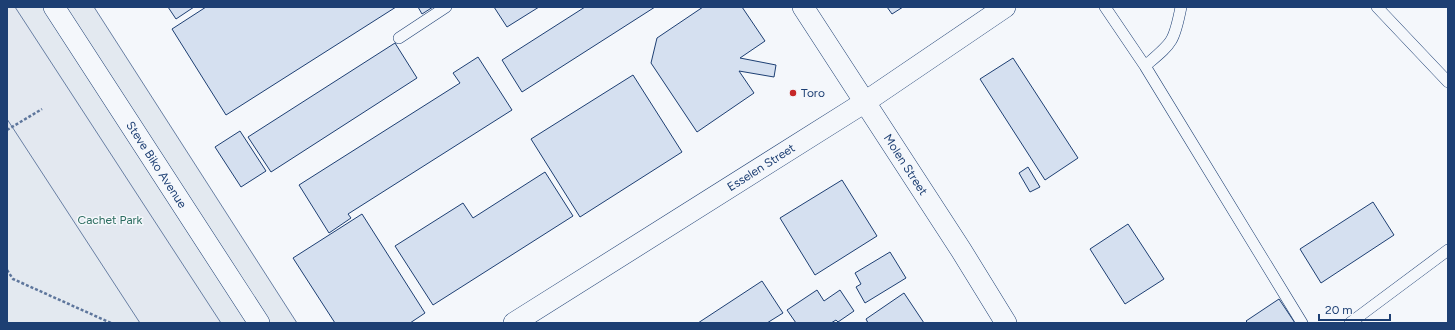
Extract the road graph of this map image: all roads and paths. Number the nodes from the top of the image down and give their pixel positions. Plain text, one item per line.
1 (54, 7) edge
2 (446, 7) edge
3 (803, 7) edge
4 (1005, 7) edge
5 (1105, 7) edge
6 (1181, 7) edge
7 (1377, 7) edge
8 (400, 38) dead end
9 (1144, 66) junction
10 (1448, 82) edge
11 (865, 102) junction
12 (42, 109) dead end
13 (7, 130) edge
14 (1448, 250) edge
15 (7, 270) edge
16 (111, 323) edge
17 (259, 323) edge
18 (514, 323) edge
19 (1006, 323) edge
20 (1302, 323) edge
21 (1350, 323) edge

1 - 17 street, Steve Biko Avenue
2 - 8 lane
3 - 11 street, Molen Street
4 - 11 street, Esselen Street
5 - 9 lane
6 - 9 lane
7 - 10 lane
9 - 20 lane
11 - 18 street, Esselen Street
11 - 19 street, Molen Street
12 - 13 path
14 - 21 lane
15 - 16 path

